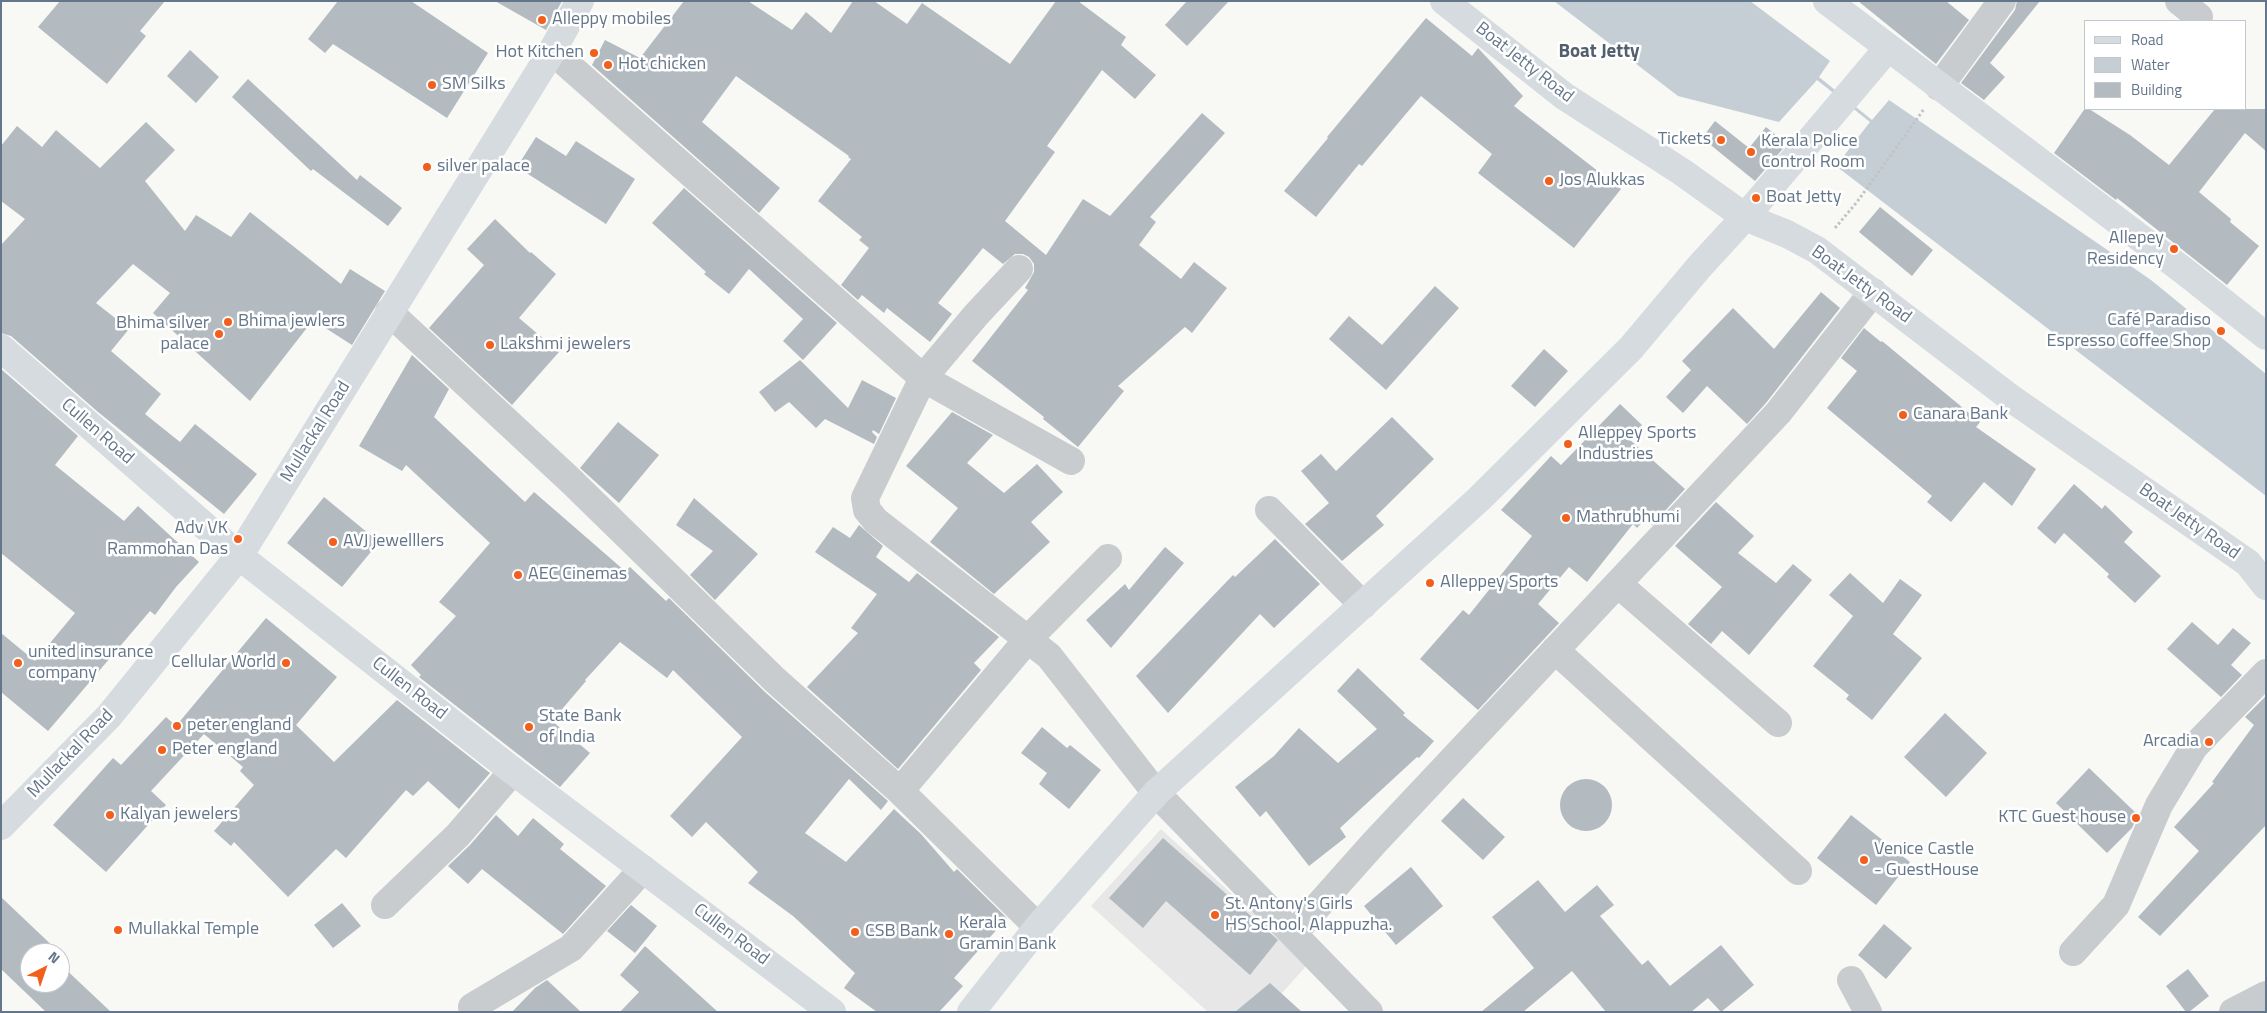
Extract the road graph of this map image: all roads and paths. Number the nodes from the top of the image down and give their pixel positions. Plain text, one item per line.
1 (580, 1) edge
2 (1444, 1) edge
3 (1828, 1) edge
4 (2002, 1) edge
5 (1888, 48) junction
6 (552, 51) junction
7 (1939, 87) junction
8 (1922, 113) dead end
9 (1745, 217) junction
10 (1817, 250) junction
11 (1019, 269) dead end
12 (1873, 292) junction
13 (389, 312) junction
14 (2266, 336) edge
15 (1, 348) edge
16 (923, 378) junction
17 (1071, 461) dead end
18 (1269, 510) dead end
19 (239, 556) junction
20 (1108, 558) dead end
21 (1618, 584) junction
22 (2266, 586) edge
23 (1363, 605) junction
24 (1028, 638) junction
25 (1555, 650) junction
26 (2266, 673) edge
27 (1778, 723) dead end
28 (513, 771) junction
29 (900, 791) junction
30 (1156, 793) junction
31 (1, 826) edge
32 (643, 869) junction
33 (1798, 870) dead end
34 (385, 905) dead end
35 (1038, 927) junction
36 (1293, 934) junction
37 (2074, 952) dead end
38 (1851, 980) dead end
39 (2266, 996) edge
40 (472, 1007) dead end
41 (832, 1012) edge
42 (971, 1012) edge
43 (1369, 1012) edge
44 (1868, 1012) edge
45 (2233, 1012) edge

1 - 6 main road, Mullackal Road
2 - 9 main road, Boat Jetty Road
3 - 5 main road
4 - 7 street
5 - 7 main road
5 - 9 main road
6 - 13 main road, Mullackal Road
6 - 16 street
7 - 14 main road
8 - 10 path
9 - 10 main road, Boat Jetty Road
9 - 23 main road
10 - 12 main road, Boat Jetty Road
11 - 16 street
12 - 21 street
12 - 22 main road, Boat Jetty Road
13 - 19 main road, Mullackal Road
13 - 29 street
15 - 19 main road, Cullen Road
16 - 17 street
16 - 24 street
18 - 23 street
19 - 28 main road, Cullen Road
19 - 31 main road, Mullackal Road
20 - 24 street
21 - 25 street
21 - 27 street
23 - 30 main road
24 - 29 street
24 - 30 street
25 - 33 street
25 - 36 street
26 - 37 street
28 - 32 main road, Cullen Road
28 - 34 street
29 - 35 street
30 - 35 main road
30 - 36 street
32 - 40 street
32 - 41 main road, Cullen Road
35 - 42 main road
36 - 43 street
38 - 44 street
39 - 45 street

